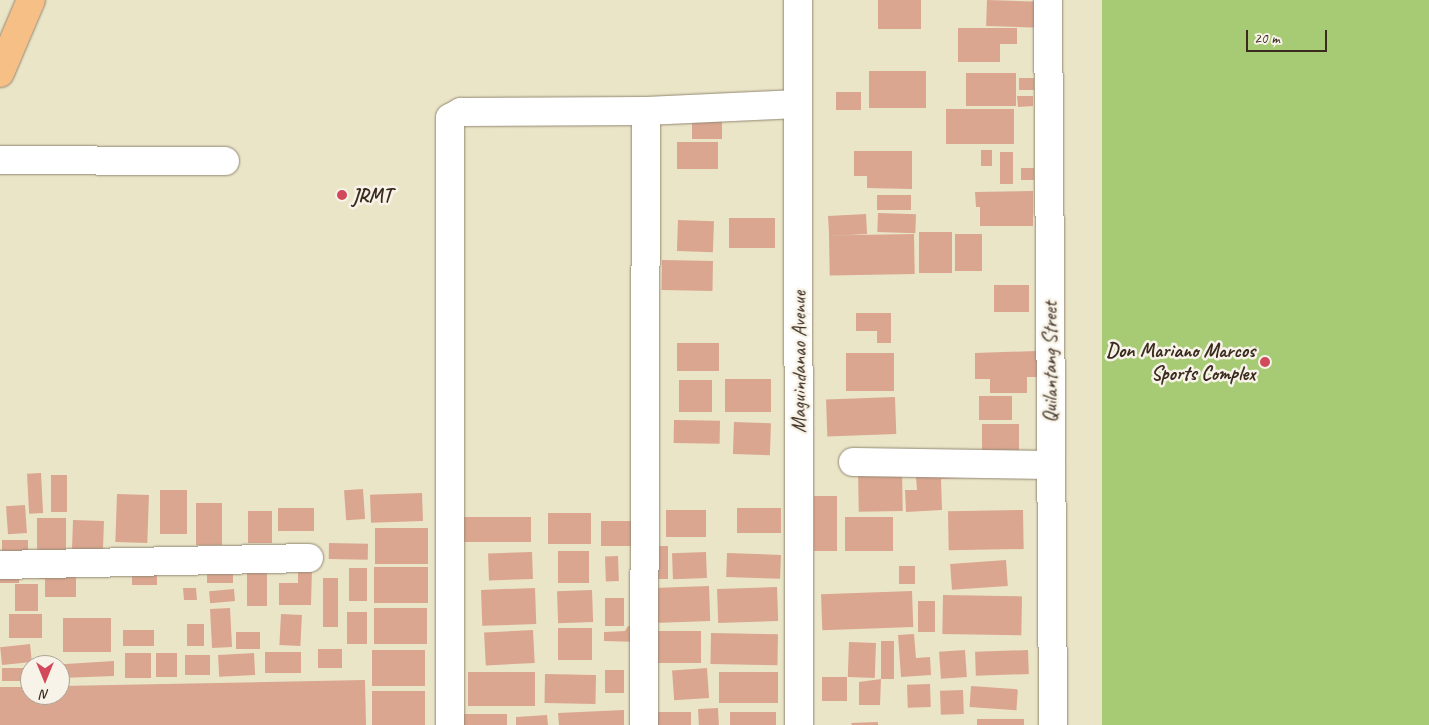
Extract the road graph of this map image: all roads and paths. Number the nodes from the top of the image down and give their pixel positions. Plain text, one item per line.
1 (31, 0) edge
2 (798, 0) edge
3 (1048, 0) edge
4 (7, 38) edge
5 (0, 73) edge
6 (798, 104) junction
7 (646, 111) junction
8 (0, 160) edge
9 (225, 161) dead end
10 (853, 462) dead end
11 (1051, 465) junction
12 (309, 558) dead end
13 (0, 565) edge
14 (450, 725) edge
15 (644, 725) edge
16 (799, 725) edge
17 (1053, 725) edge

1 - 4 main road
2 - 6 street, Maguindanao Avenue
3 - 11 street, Quilantang Street
4 - 5 main road
6 - 7 street
6 - 16 street, Maguindanao Avenue
7 - 14 street
7 - 15 street
8 - 9 street
10 - 11 street
11 - 17 street, Quilantang Street
12 - 13 street

